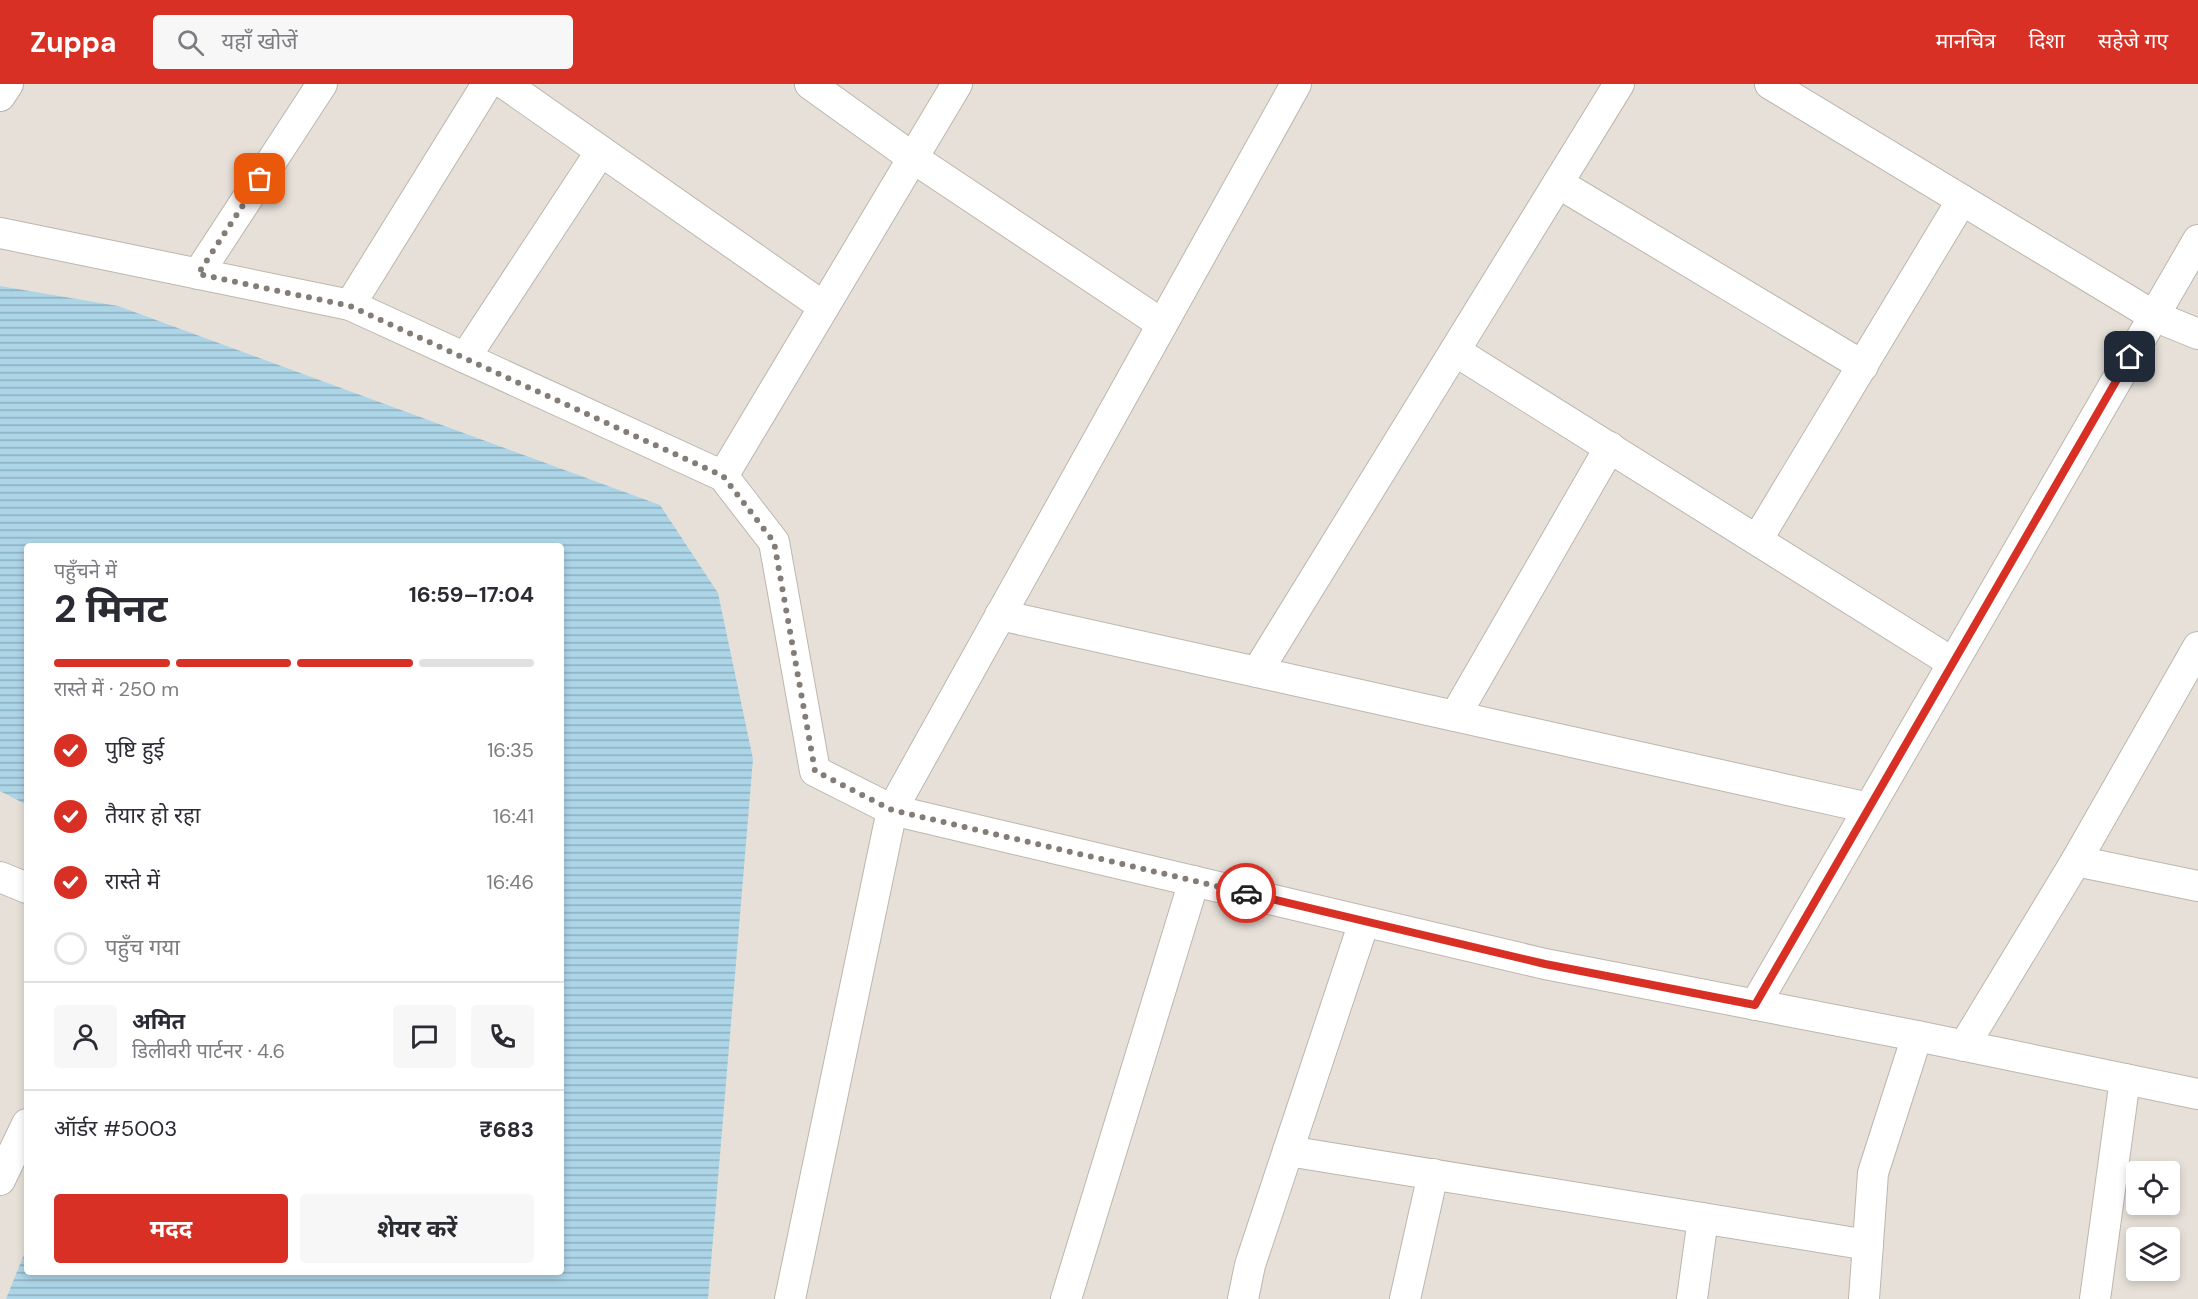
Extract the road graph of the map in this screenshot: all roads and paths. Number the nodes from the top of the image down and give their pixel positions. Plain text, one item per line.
1 (8, 84) edge
2 (321, 84) edge
3 (487, 84) edge
4 (505, 84) edge
5 (810, 84) edge
6 (957, 84) edge
7 (1296, 84) edge
8 (1619, 84) edge
9 (1770, 84) edge
10 (0, 96) edge
11 (601, 151) junction
12 (913, 158) junction
13 (1558, 183) junction
14 (1962, 200) junction
15 (0, 233) edge
16 (2198, 240) edge
17 (198, 274) junction
18 (350, 306) junction
19 (824, 307) junction
20 (2154, 316) junction
21 (1162, 324) junction
22 (2198, 334) edge
23 (1455, 351) junction
24 (465, 358) junction
25 (1863, 366) junction
26 (1610, 447) junction
27 (723, 476) junction
28 (1757, 540) junction
29 (1000, 615) junction
30 (1953, 663) junction
31 (2193, 664) edge
32 (1257, 672) junction
33 (1455, 716) junction
34 (1869, 808) junction
35 (892, 810) junction
36 (2076, 861) junction
37 (0, 877) edge
38 (1194, 881) junction
39 (2198, 886) edge
40 (24, 887) edge
41 (1364, 922) junction
42 (1755, 1005) junction
43 (1917, 1036) junction
44 (1964, 1046) junction
45 (2125, 1079) junction
46 (2198, 1094) edge
47 (24, 1130) edge
48 (1288, 1151) junction
49 (1434, 1174) junction
50 (0, 1180) edge
51 (1703, 1218) junction
52 (1868, 1245) junction
53 (790, 1299) edge
54 (1066, 1299) edge
55 (1243, 1299) edge
56 (1405, 1299) edge
57 (1692, 1299) edge
58 (1864, 1299) edge
59 (2095, 1299) edge

1 - 10 street
2 - 17 street
3 - 18 street
4 - 11 street
5 - 12 street
6 - 12 street
7 - 21 street
8 - 13 street
9 - 14 street
11 - 19 street
11 - 24 street
12 - 19 street
12 - 21 street
13 - 23 street
13 - 25 street
14 - 20 street
14 - 25 street
15 - 17 street
16 - 20 street
17 - 18 street
18 - 24 street
19 - 27 street
20 - 22 street
20 - 30 street
21 - 29 street
23 - 26 street
23 - 32 street
24 - 27 street
25 - 28 street
26 - 28 street
26 - 33 street
27 - 35 street
28 - 30 street
29 - 32 street
29 - 35 street
30 - 34 street
31 - 36 street
32 - 33 street
33 - 34 street
34 - 42 street
35 - 38 street
35 - 53 street
36 - 39 street
36 - 44 street
37 - 40 street
38 - 41 street
38 - 54 street
41 - 42 street
41 - 48 street
42 - 43 street
43 - 44 street
43 - 52 street
44 - 45 street
45 - 46 street
45 - 59 street
47 - 50 street
48 - 49 street
48 - 55 street
49 - 51 street
49 - 56 street
51 - 52 street
51 - 57 street
52 - 58 street

